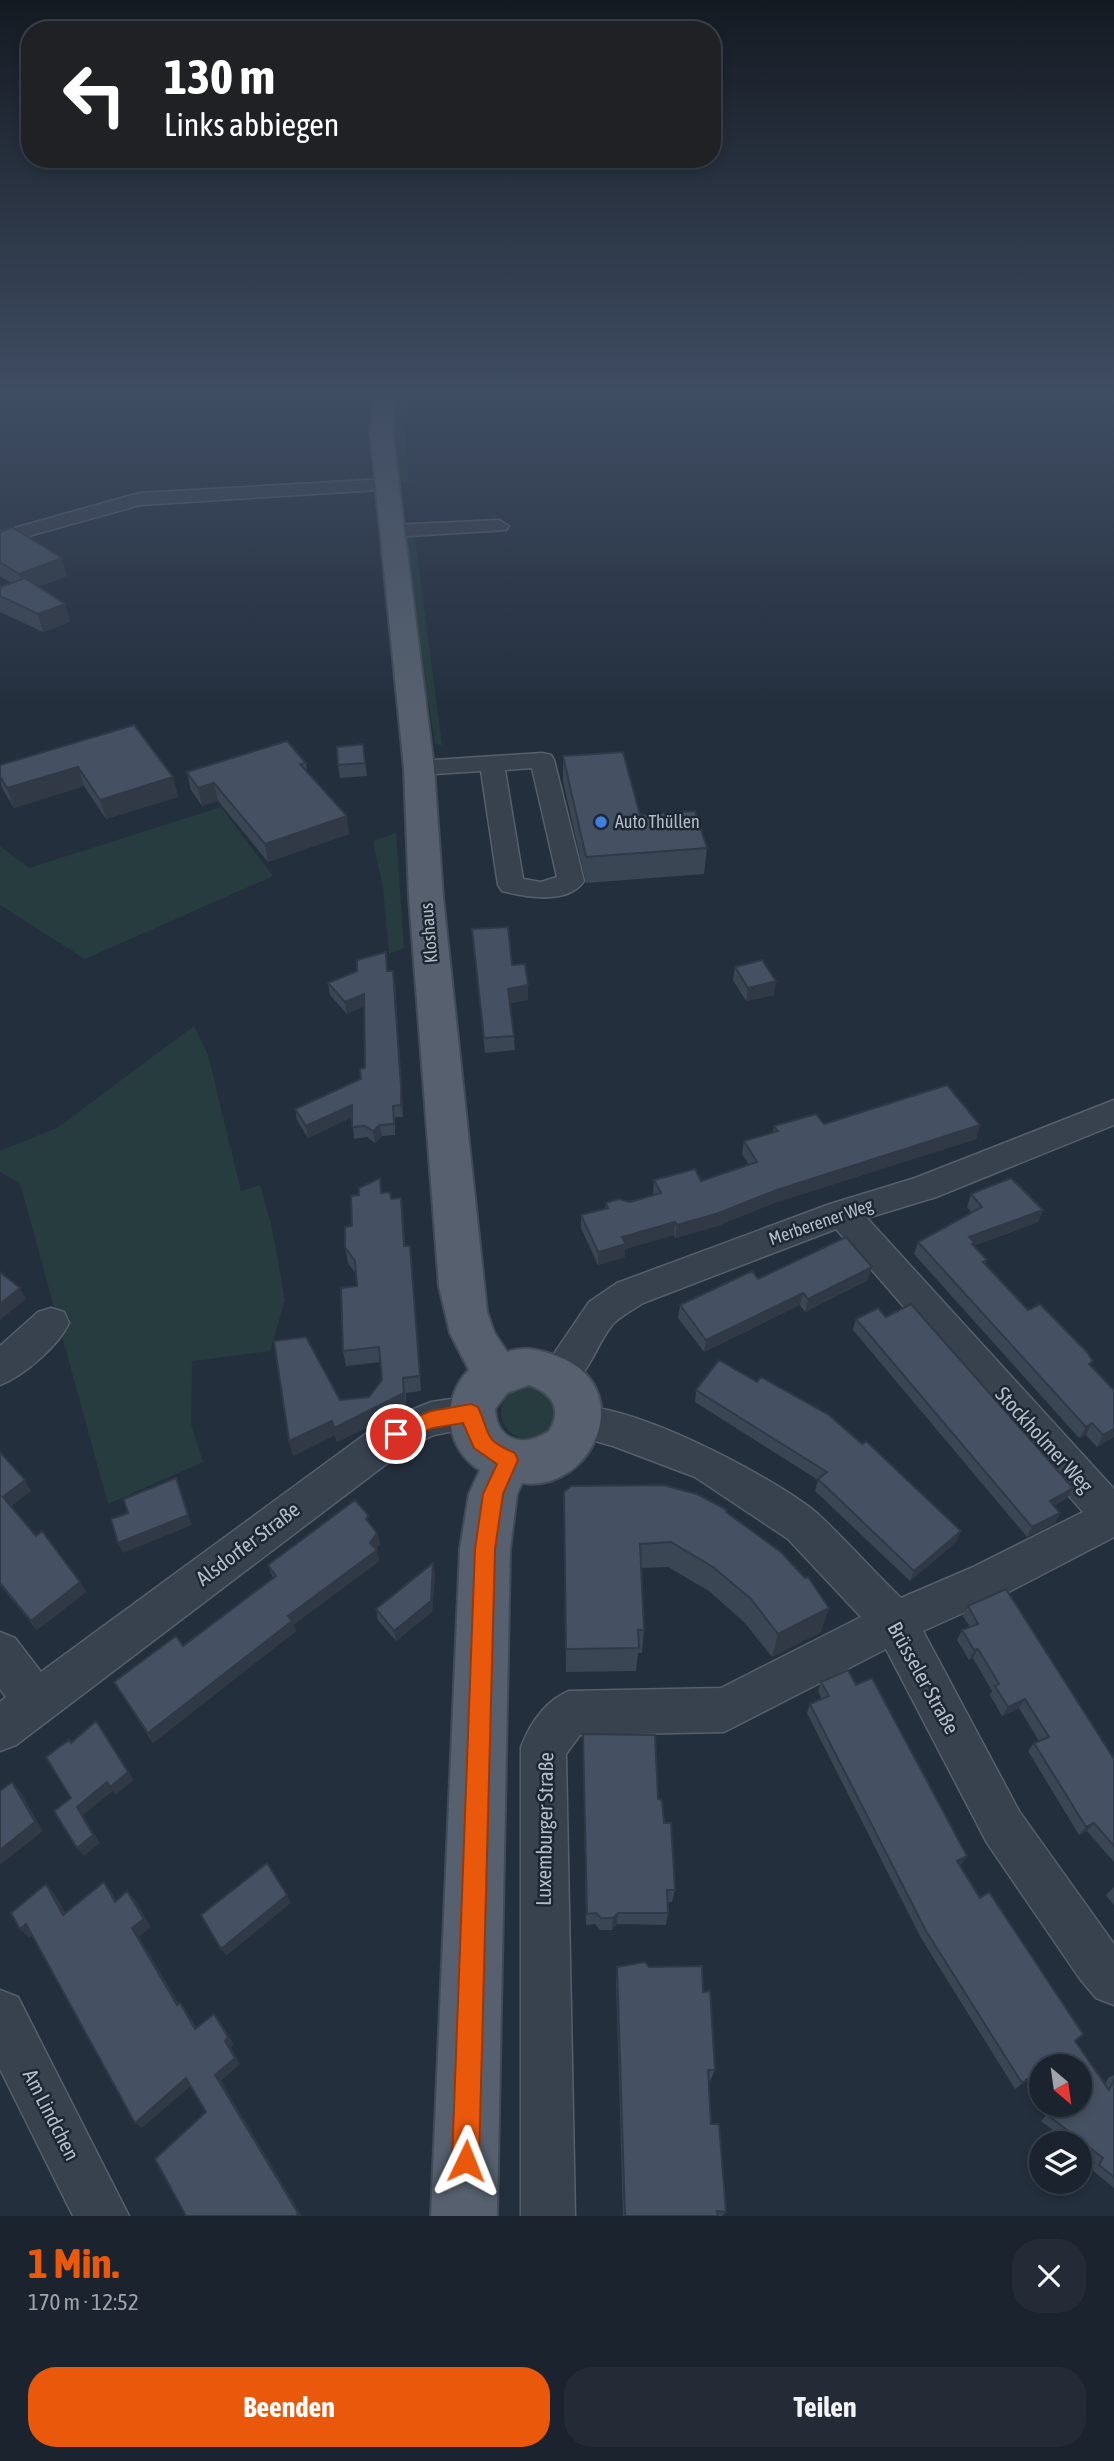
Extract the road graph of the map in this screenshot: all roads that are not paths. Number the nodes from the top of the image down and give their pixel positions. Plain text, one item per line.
1 (167, 497) edge
2 (389, 497) edge
3 (499, 526) dead end
4 (393, 531) junction
5 (0, 538) edge
6 (492, 764) junction
7 (419, 768) junction
8 (1114, 1112) edge
9 (842, 1213) junction
10 (51, 1323) dead end
11 (486, 1360) junction
12 (0, 1369) edge
13 (560, 1375) junction
14 (471, 1413) junction
15 (580, 1422) junction
16 (509, 1460) junction
17 (895, 1622) junction
18 (0, 1653) edge
19 (36, 1701) junction
20 (0, 1729) edge
21 (1114, 1980) edge
22 (0, 2015) edge
23 (102, 2216) edge
24 (464, 2216) edge
25 (548, 2216) edge

1 - 5 street
2 - 4 main road, Kloshaus
3 - 4 street
4 - 7 main road, Kloshaus
6 - 6 street
6 - 7 street
7 - 11 main road, Kloshaus
8 - 9 street, Merberener Weg
9 - 13 street, Merberener Weg
9 - 17 street, Stockholmer Weg
10 - 12 street
11 - 13 main road
11 - 14 main road
13 - 15 main road
14 - 16 main road
14 - 19 street, Alsdorfer Straße
15 - 16 main road
15 - 17 street, Brüsseler Straße
16 - 24 main road
17 - 21 street, Brüsseler Straße
17 - 25 street, Luxemburger Straße
18 - 19 street
19 - 20 street, Alsdorfer Straße
22 - 23 street, Am Lindchen

